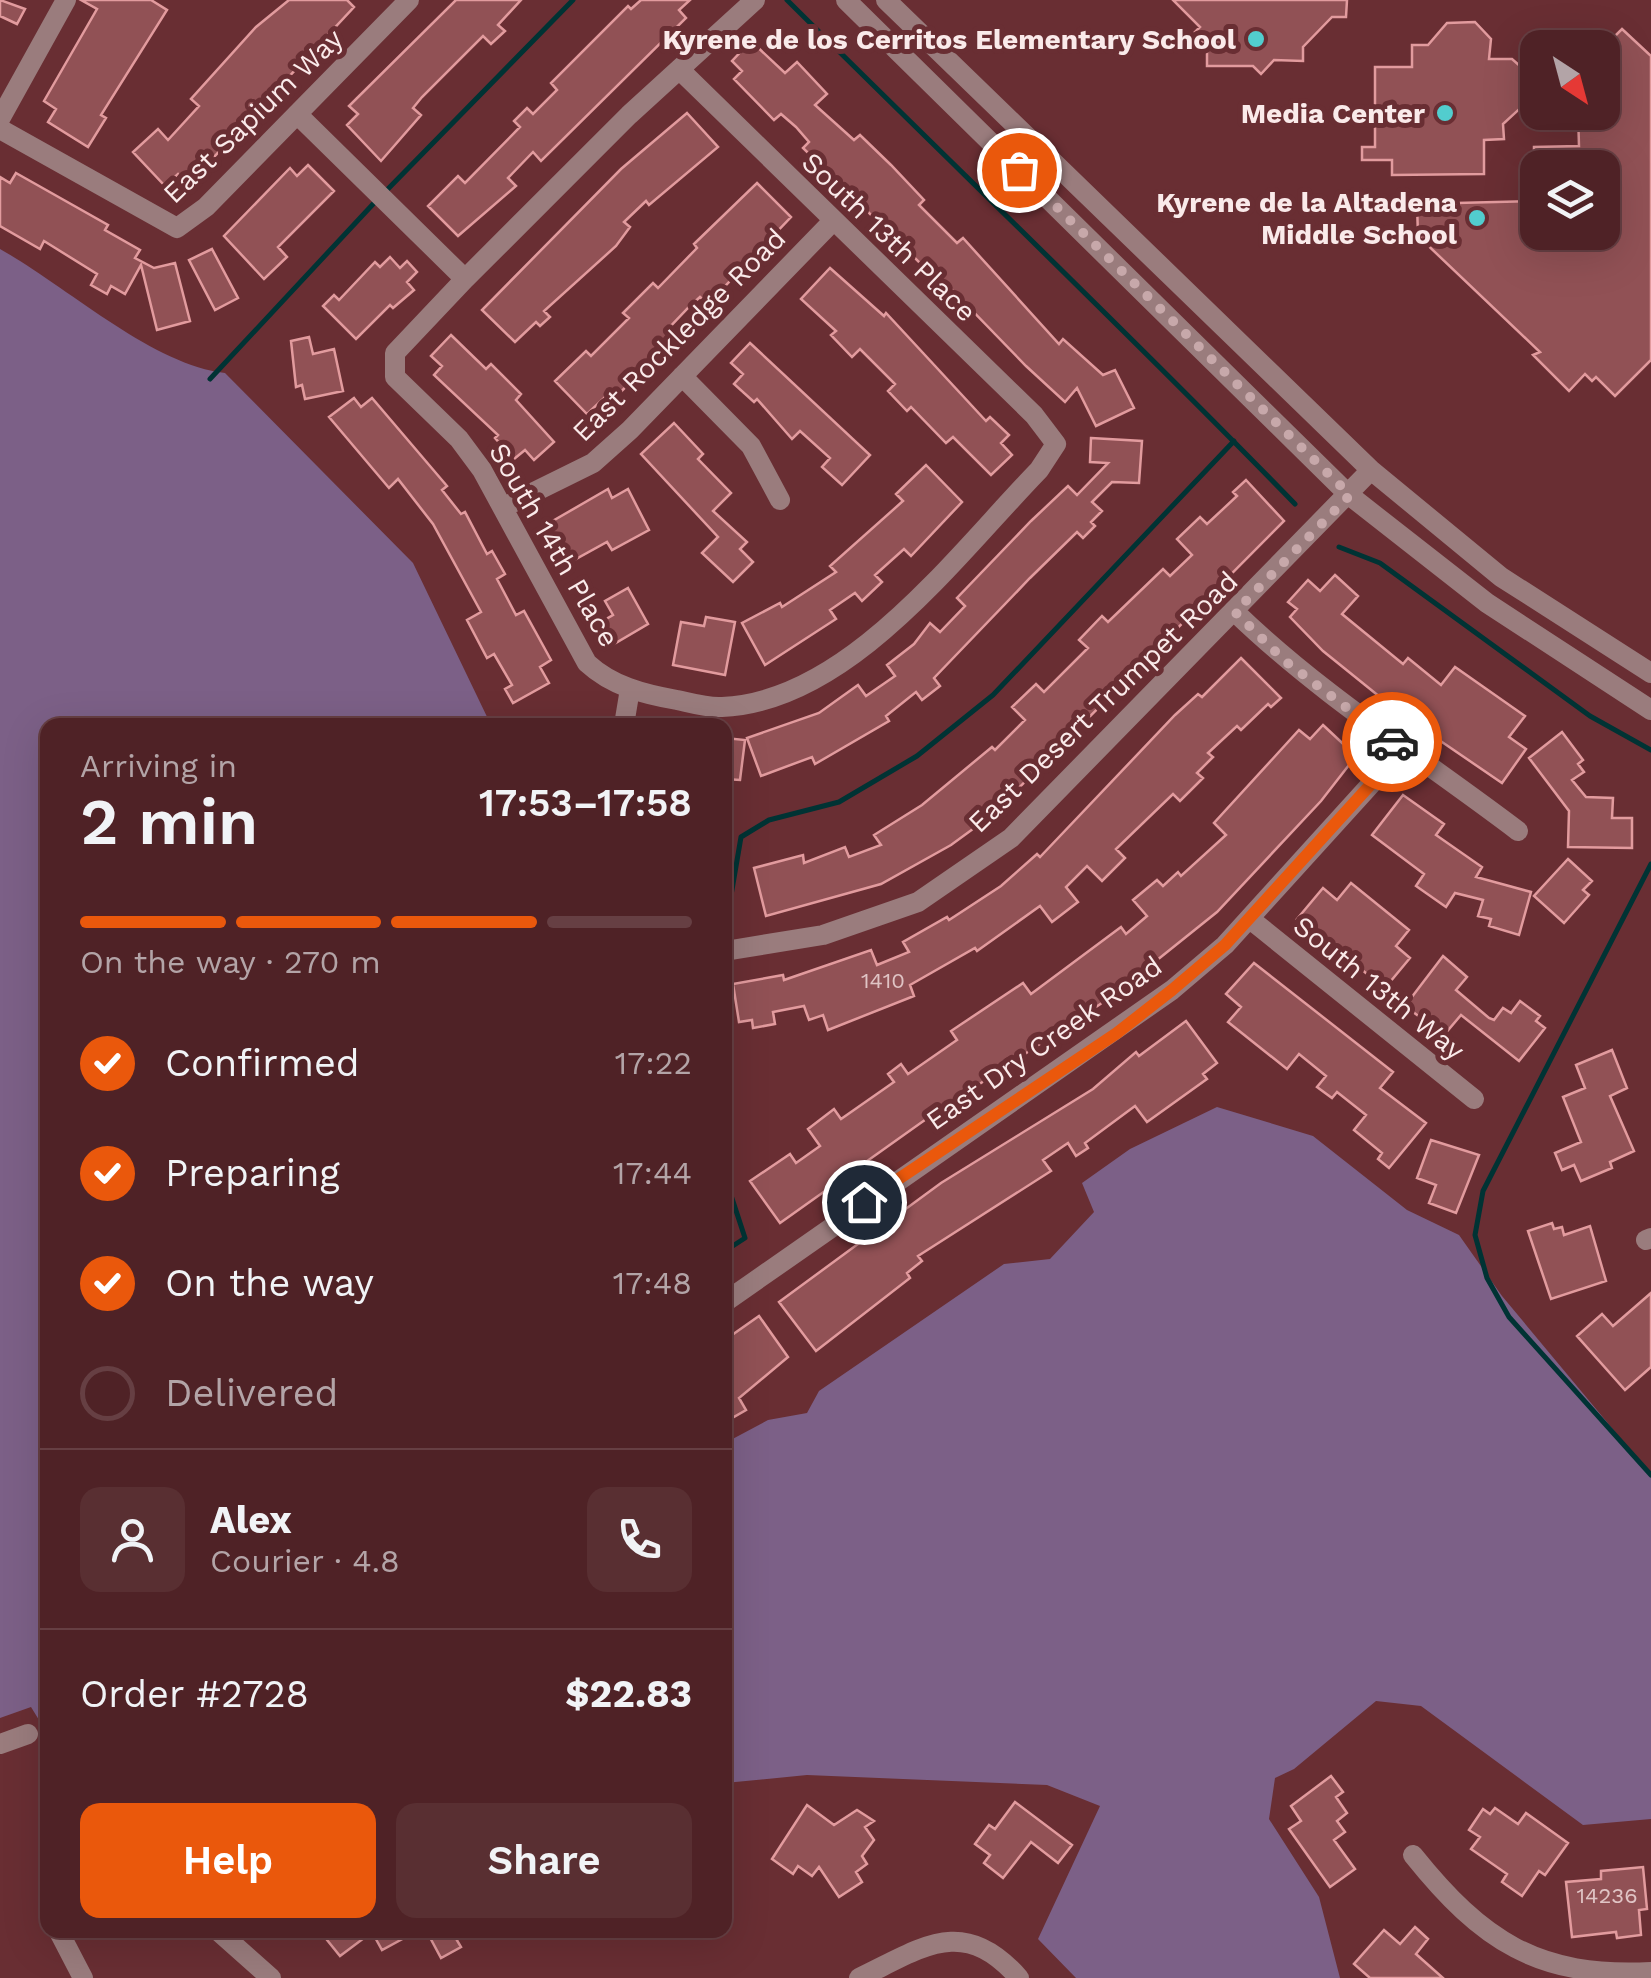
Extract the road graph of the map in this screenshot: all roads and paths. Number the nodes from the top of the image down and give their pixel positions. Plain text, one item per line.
1 (66, 0) edge
2 (409, 0) edge
3 (755, 0) edge
4 (846, 0) edge
5 (886, 0) edge
6 (680, 72) junction
7 (297, 114) junction
8 (0, 119) edge
9 (0, 130) edge
10 (1088, 194) junction
11 (1066, 216) junction
12 (833, 220) junction
13 (465, 280) junction
14 (682, 376) junction
15 (1056, 444) joint
16 (1371, 470) junction
17 (1350, 495) junction
18 (780, 500) dead end
19 (504, 507) junction
20 (1235, 612) junction
21 (1651, 673) edge
22 (630, 688) junction
23 (1651, 710) edge
24 (625, 718) edge
25 (1402, 750) junction
26 (1518, 831) dead end
27 (1250, 919) junction
28 (732, 950) edge
29 (1474, 1099) dead end
30 (732, 1297) edge
31 (28, 1734) dead end
32 (0, 1744) edge
33 (1413, 1855) dead end
34 (62, 1938) edge
35 (225, 1938) edge
36 (1651, 1972) edge
37 (82, 1978) edge
38 (270, 1978) edge
39 (859, 1978) edge
40 (1019, 1978) edge

1 - 8 street
2 - 7 street, East Sapium Way
3 - 6 street, South 14th Place
4 - 11 street
5 - 10 street
6 - 12 street, South 13th Place
6 - 13 street, South 14th Place
7 - 9 street, East Sapium Way
7 - 13 street
10 - 11 street
10 - 16 street
11 - 17 street
12 - 14 street, East Rockledge Road
12 - 15 street, South 13th Place
13 - 19 street, South 14th Place
14 - 18 street
14 - 19 street, East Rockledge Road
15 - 22 street, South 14th Place
16 - 17 street, East Desert Trumpet Road
16 - 21 street
17 - 20 street, East Desert Trumpet Road
17 - 23 street
19 - 22 street, South 14th Place
20 - 25 street
20 - 28 street, East Desert Trumpet Road
22 - 24 street
25 - 26 street
25 - 27 street, East Dry Creek Road
27 - 29 street, South 13th Way
27 - 30 street, East Dry Creek Road
31 - 32 street
33 - 36 street
34 - 37 street
35 - 38 street
39 - 40 street

